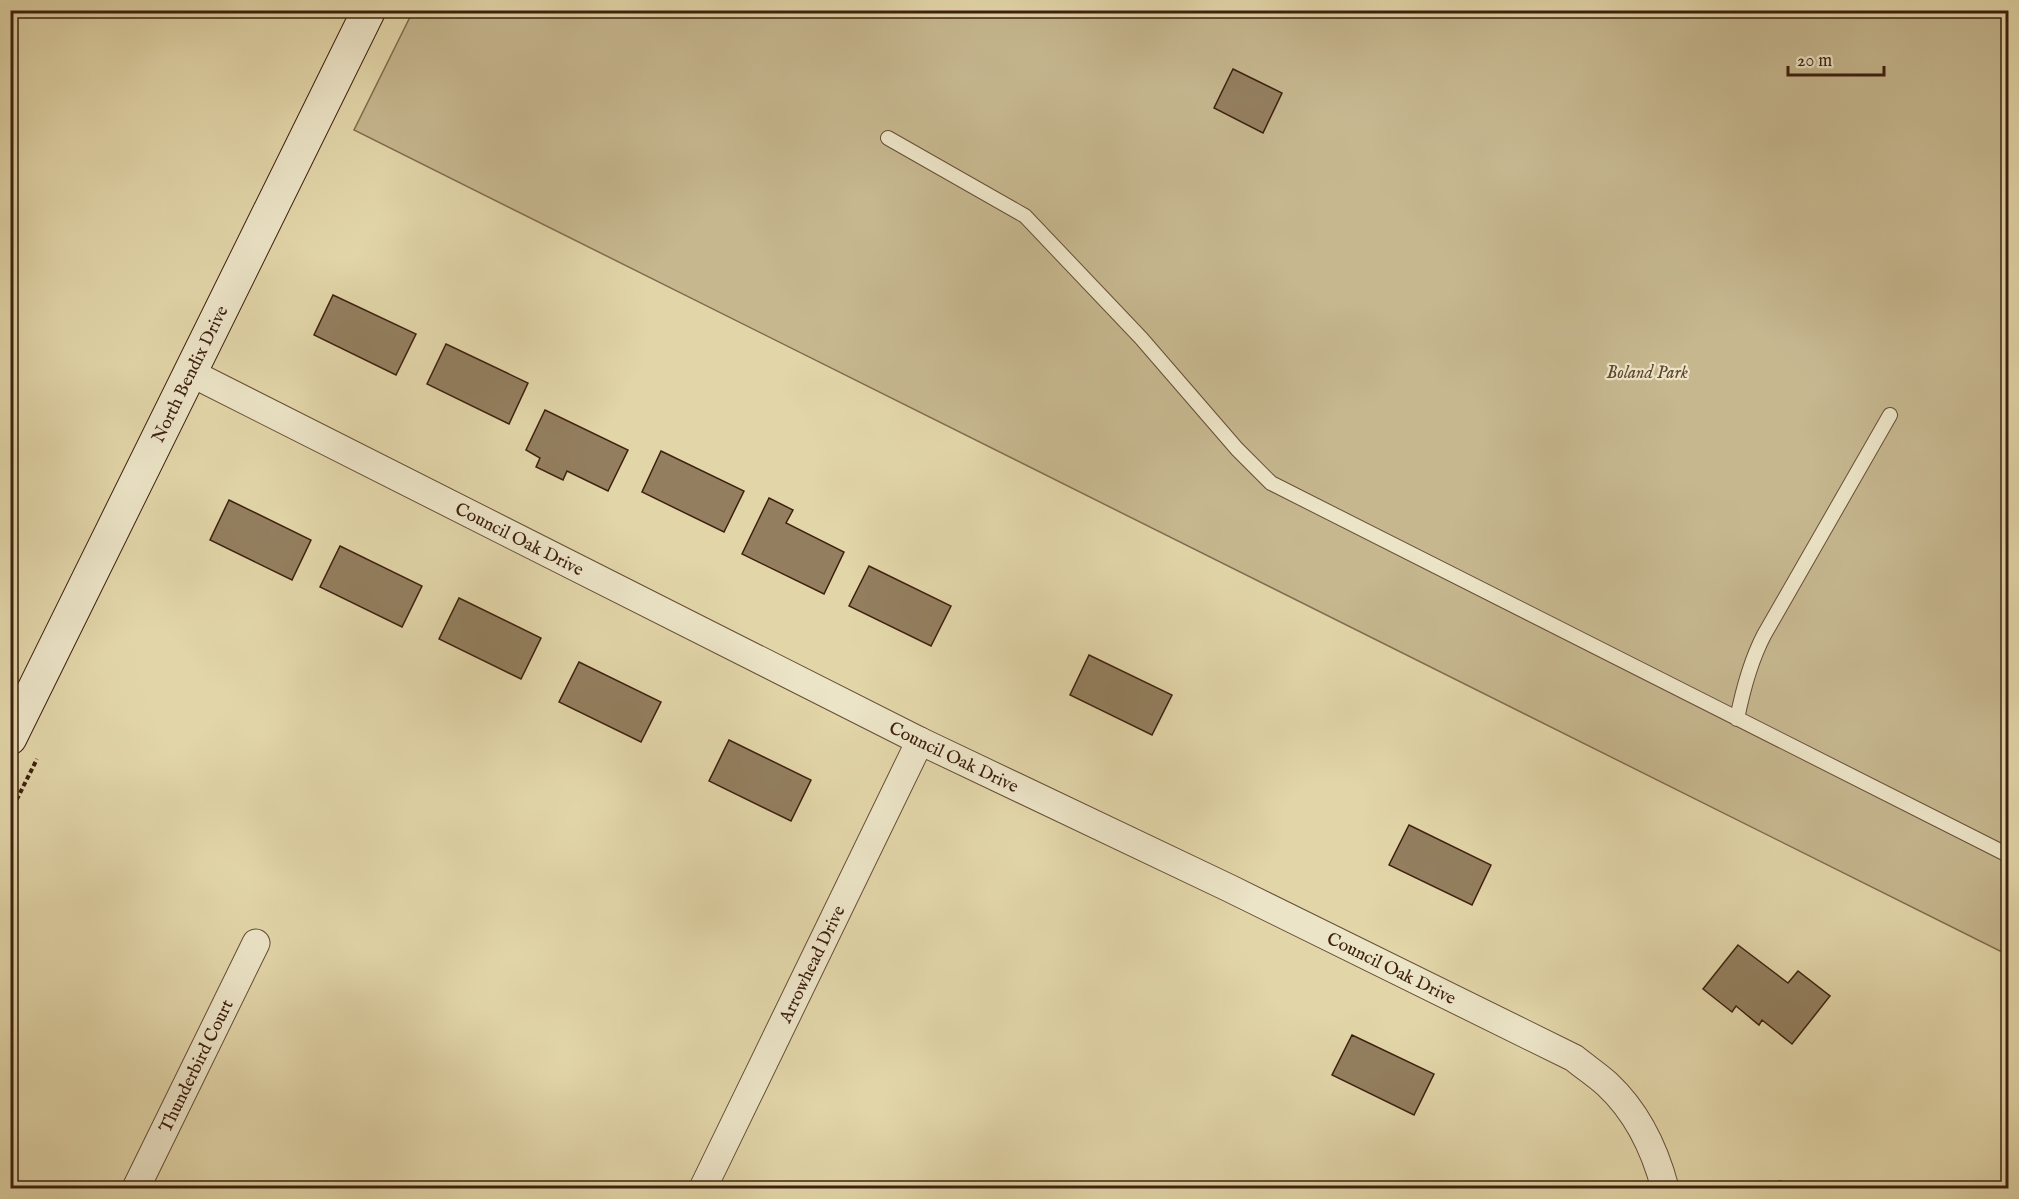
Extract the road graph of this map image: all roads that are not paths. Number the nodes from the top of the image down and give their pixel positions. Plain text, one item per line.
1 (369, 10) edge
2 (888, 138) dead end
3 (191, 373) junction
4 (1890, 415) dead end
5 (1737, 719) junction
6 (10, 738) edge
7 (920, 741) junction
8 (2008, 855) edge
9 (256, 943) dead end
10 (136, 1188) edge
11 (703, 1188) edge
12 (1665, 1188) edge

1 - 3 street, North Bendix Drive
2 - 5 lane
3 - 6 street, North Bendix Drive
3 - 7 street, Council Oak Drive
4 - 5 lane
5 - 8 lane
7 - 11 street, Arrowhead Drive
7 - 12 street, Council Oak Drive
9 - 10 street, Thunderbird Court

